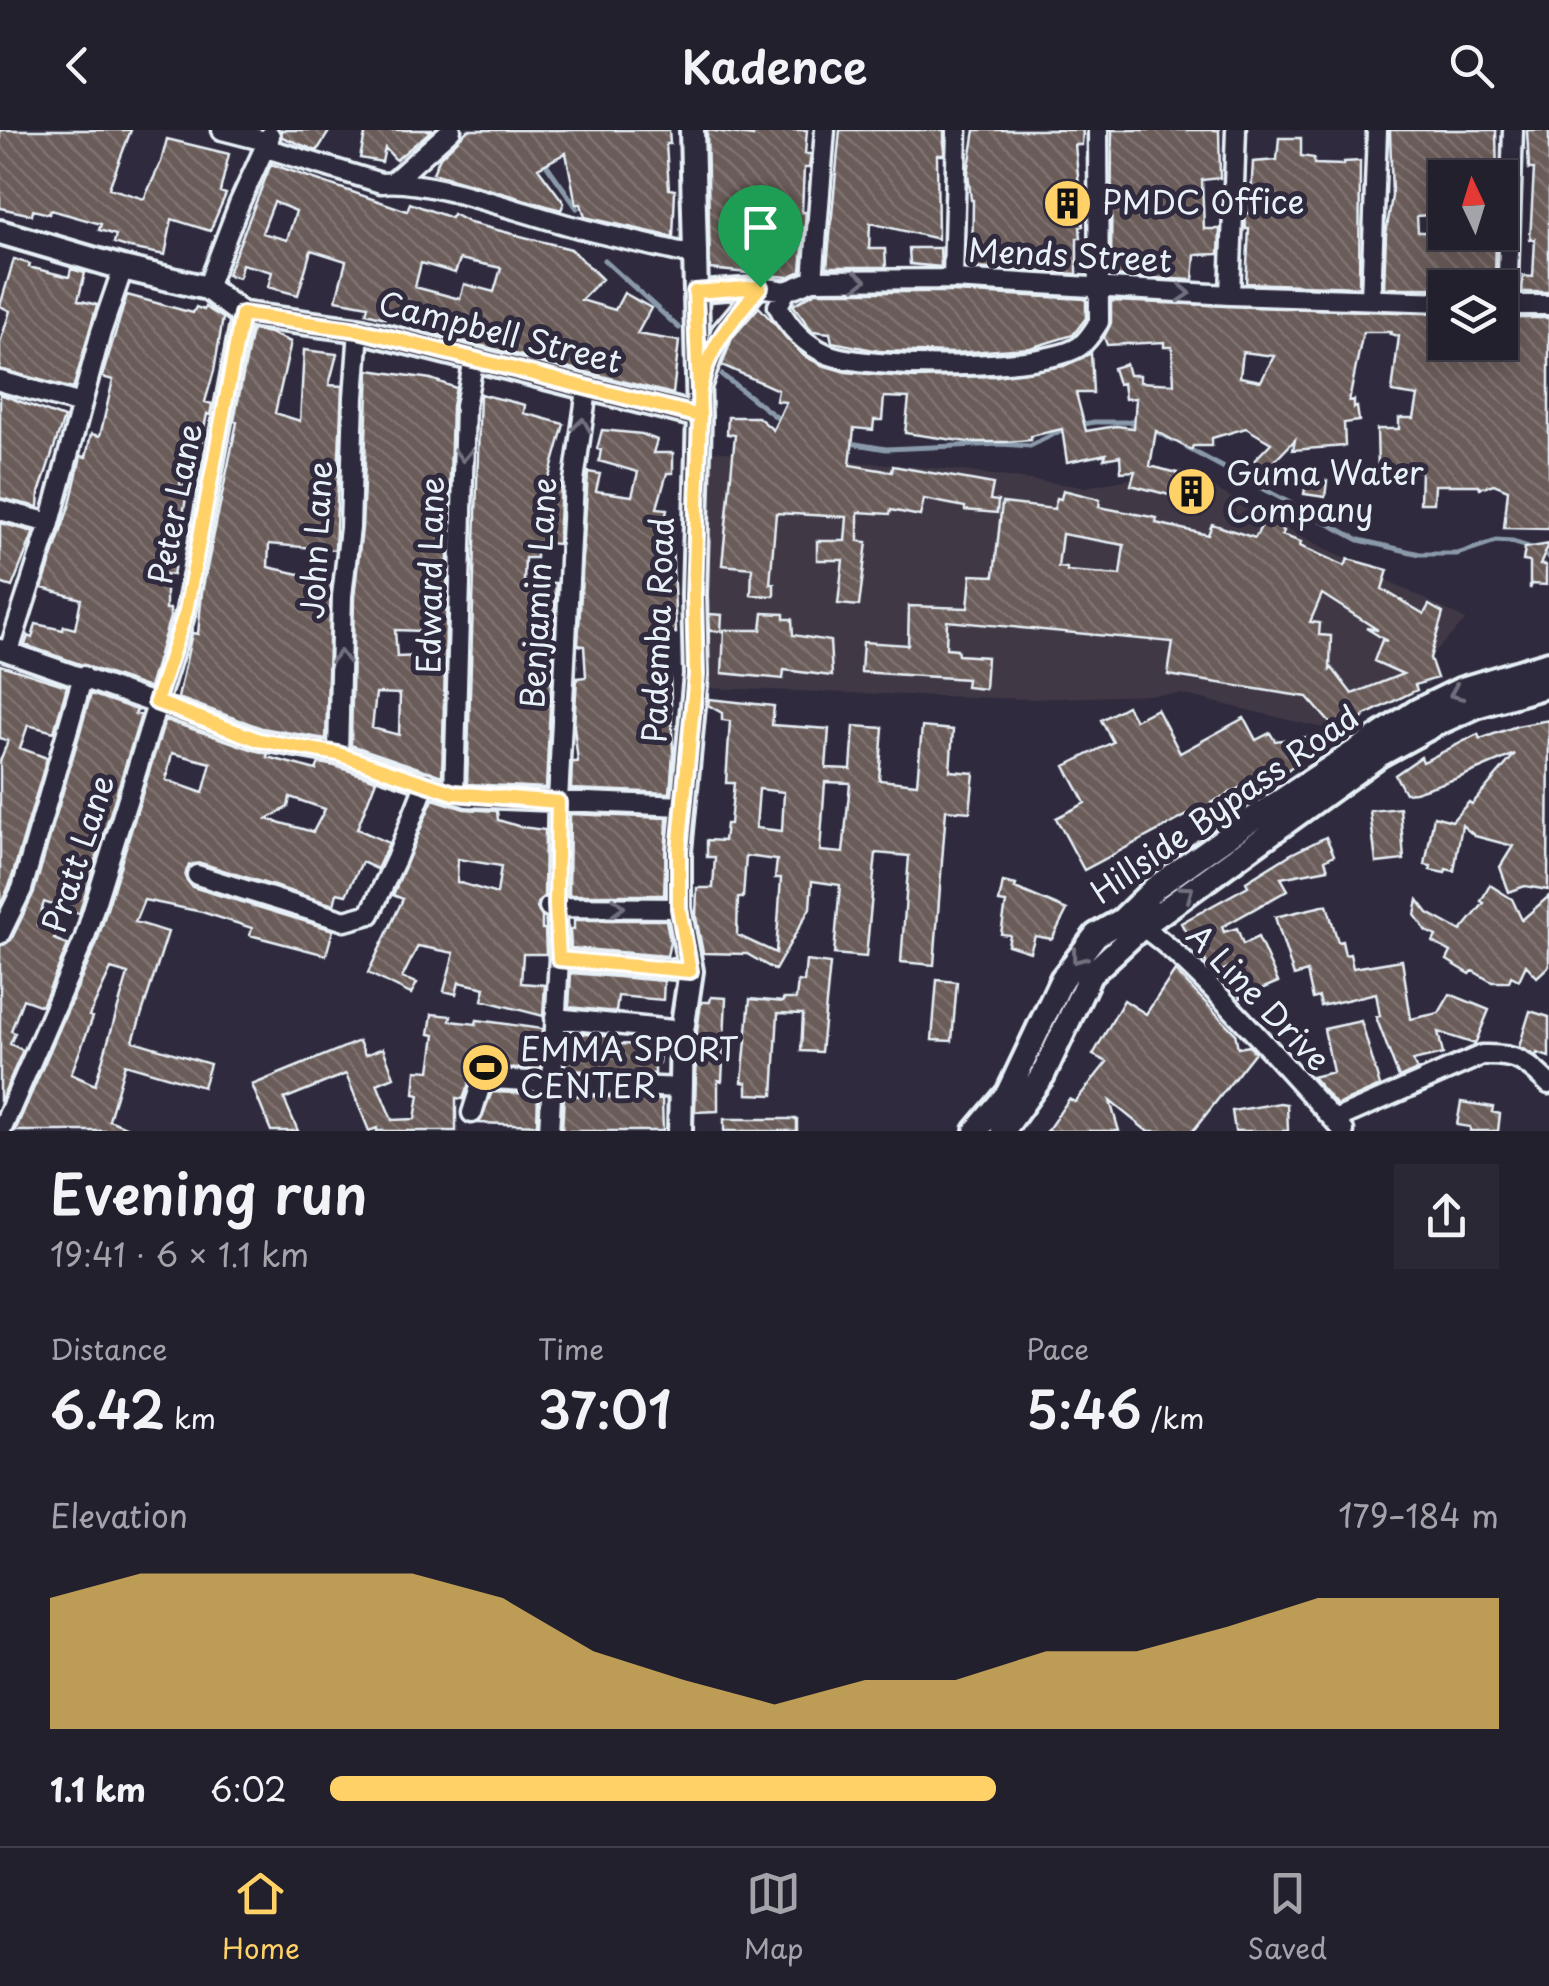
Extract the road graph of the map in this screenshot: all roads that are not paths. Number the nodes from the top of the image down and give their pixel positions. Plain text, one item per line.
1 (222, 130) edge
2 (451, 130) edge
3 (692, 130) edge
4 (824, 130) edge
5 (958, 130) edge
6 (1098, 130) edge
7 (1236, 130) edge
8 (1377, 130) edge
9 (1513, 130) edge
10 (270, 136) edge
11 (394, 182) junction
12 (0, 232) edge
13 (693, 254) junction
14 (123, 268) junction
15 (1505, 270) edge
16 (813, 280) junction
17 (954, 280) junction
18 (760, 287) junction
19 (206, 288) junction
20 (1098, 288) junction
21 (786, 291) junction
22 (695, 292) junction
23 (1230, 296) junction
24 (1372, 299) junction
25 (1428, 301) edge
26 (1518, 305) edge
27 (1549, 305) edge
28 (242, 314) junction
29 (359, 330) junction
30 (474, 358) junction
31 (0, 381) edge
32 (588, 390) junction
33 (81, 404) junction
34 (698, 406) junction
35 (0, 510) edge
36 (50, 523) junction
37 (5, 650) edge
38 (1549, 663) edge
39 (82, 676) junction
40 (1549, 685) edge
41 (156, 702) junction
42 (338, 754) junction
43 (426, 782) junction
44 (454, 793) junction
45 (558, 802) junction
46 (683, 806) junction
47 (197, 875) dead end
48 (553, 906) junction
49 (679, 908) junction
50 (1133, 923) junction
51 (0, 934) edge
52 (559, 959) junction
53 (690, 971) junction
54 (554, 1018) junction
55 (682, 1031) junction
56 (551, 1080) junction
57 (1549, 1084) edge
58 (680, 1088) junction
59 (472, 1113) dead end
60 (1339, 1126) edge
61 (1, 1131) edge
62 (549, 1131) edge
63 (680, 1131) edge
64 (976, 1131) edge
65 (1003, 1131) edge

1 - 10 street
2 - 11 street
3 - 13 main road, Pademba Road
4 - 16 street
5 - 17 street
6 - 20 street
7 - 23 street
8 - 24 street
9 - 15 street
10 - 11 street
10 - 19 street
11 - 13 street
12 - 14 main road, Campbell Street
13 - 22 main road, Pademba Road
14 - 19 main road, Campbell Street
14 - 33 street
16 -> 17 street, Mends Street
16 - 21 street, Mends Street
17 - 20 street, Mends Street
18 - 21 street
18 - 22 street
18 - 34 street
19 - 28 main road, Campbell Street
20 - 21 street
20 -> 23 street, Mends Street
22 - 34 main road, Pademba Road
23 - 24 street, Mends Street
24 - 25 street, Mends Street
26 - 27 street
28 - 29 main road, Campbell Street
28 - 41 street, Peter Lane
29 - 30 main road, Campbell Street
42 -> 29 street, John Lane
30 - 32 main road, Campbell Street
30 -> 44 street, Edward Lane
31 - 33 street
32 - 34 main road, Campbell Street
45 -> 32 street, Benjamin Lane
33 - 36 street
34 - 46 main road, Pademba Road
35 - 36 street
36 - 37 street
37 - 39 street
38 -> 50 main road, Hillside Bypass Road
39 - 41 street
39 - 51 street
50 -> 40 main road, Hillside Bypass Road
41 - 42 street
41 - 61 street, Pratt Lane
42 - 43 street
43 - 44 street
43 - 47 street
44 - 45 street
45 - 46 street
45 - 48 street, Benjamin Lane
46 - 49 main road, Pademba Road
48 -> 49 street
48 - 52 street, Benjamin Lane
49 - 53 main road, Pademba Road
50 - 60 street, A Line Drive
50 -> 64 main road, Hillside Bypass Road
50 - 65 main road, Hillside Bypass Road
52 - 53 street
52 - 54 street, Benjamin Lane
53 - 55 main road, Pademba Road
54 - 55 street
54 - 56 street, Benjamin Lane
55 - 58 main road, Pademba Road
56 - 58 street
56 - 59 street
56 - 62 street, Benjamin Lane
57 - 60 street
58 - 63 main road, Pademba Road

